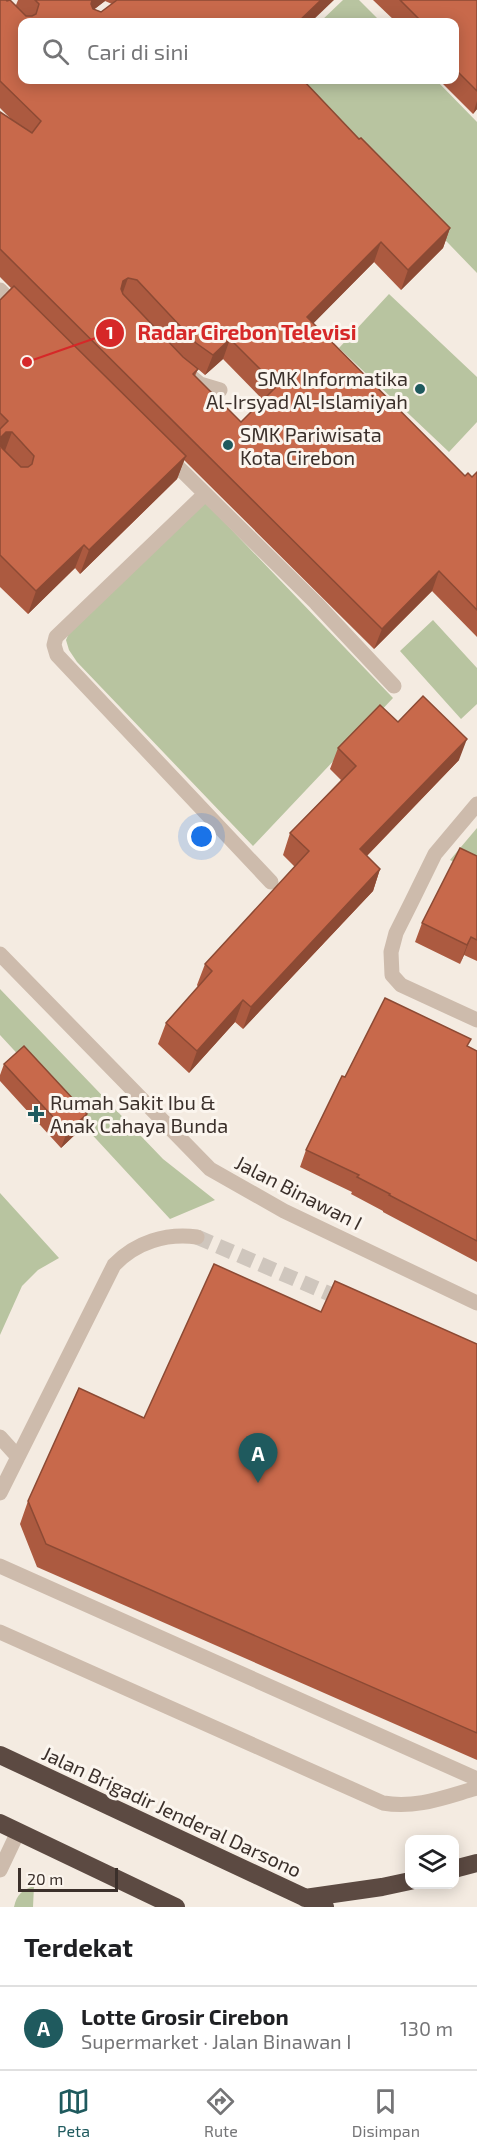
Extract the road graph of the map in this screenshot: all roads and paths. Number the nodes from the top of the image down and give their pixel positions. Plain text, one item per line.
1 (0, 291) edge
2 (33, 323) edge
3 (181, 367) edge
4 (219, 390) dead end
5 (156, 445) edge
6 (205, 494) junction
7 (394, 686) dead end
8 (477, 804) edge
9 (271, 882) dead end
10 (0, 954) edge
11 (477, 1020) edge
12 (197, 1237) tunnel mouth
13 (477, 1303) edge
14 (0, 1437) edge
15 (18, 1457) junction
16 (0, 1493) edge
17 (0, 1566) edge
18 (0, 1632) edge
19 (0, 1755) edge
20 (477, 1779) edge
21 (477, 1788) edge
22 (0, 1823) edge
23 (18, 1832) junction
24 (477, 1863) edge
25 (459, 1868) edge
26 (0, 1870) edge
27 (405, 1882) edge
28 (306, 1898) junction
29 (176, 1907) edge
30 (325, 1907) edge

1 - 2 street
3 - 4 street
5 - 6 street
6 - 7 street
6 - 9 street
8 - 11 street
10 - 13 street, Jalan Binawan I
12 - 15 street
14 - 15 street
15 - 16 street
17 - 20 street
18 - 21 street
19 - 28 highway, Jalan Brigadir Jenderal Darsono
22 - 23 highway
23 - 26 street
23 - 29 highway
24 - 25 highway
27 - 28 highway
28 - 30 highway, Jalan Brigadir Jenderal Darsono

